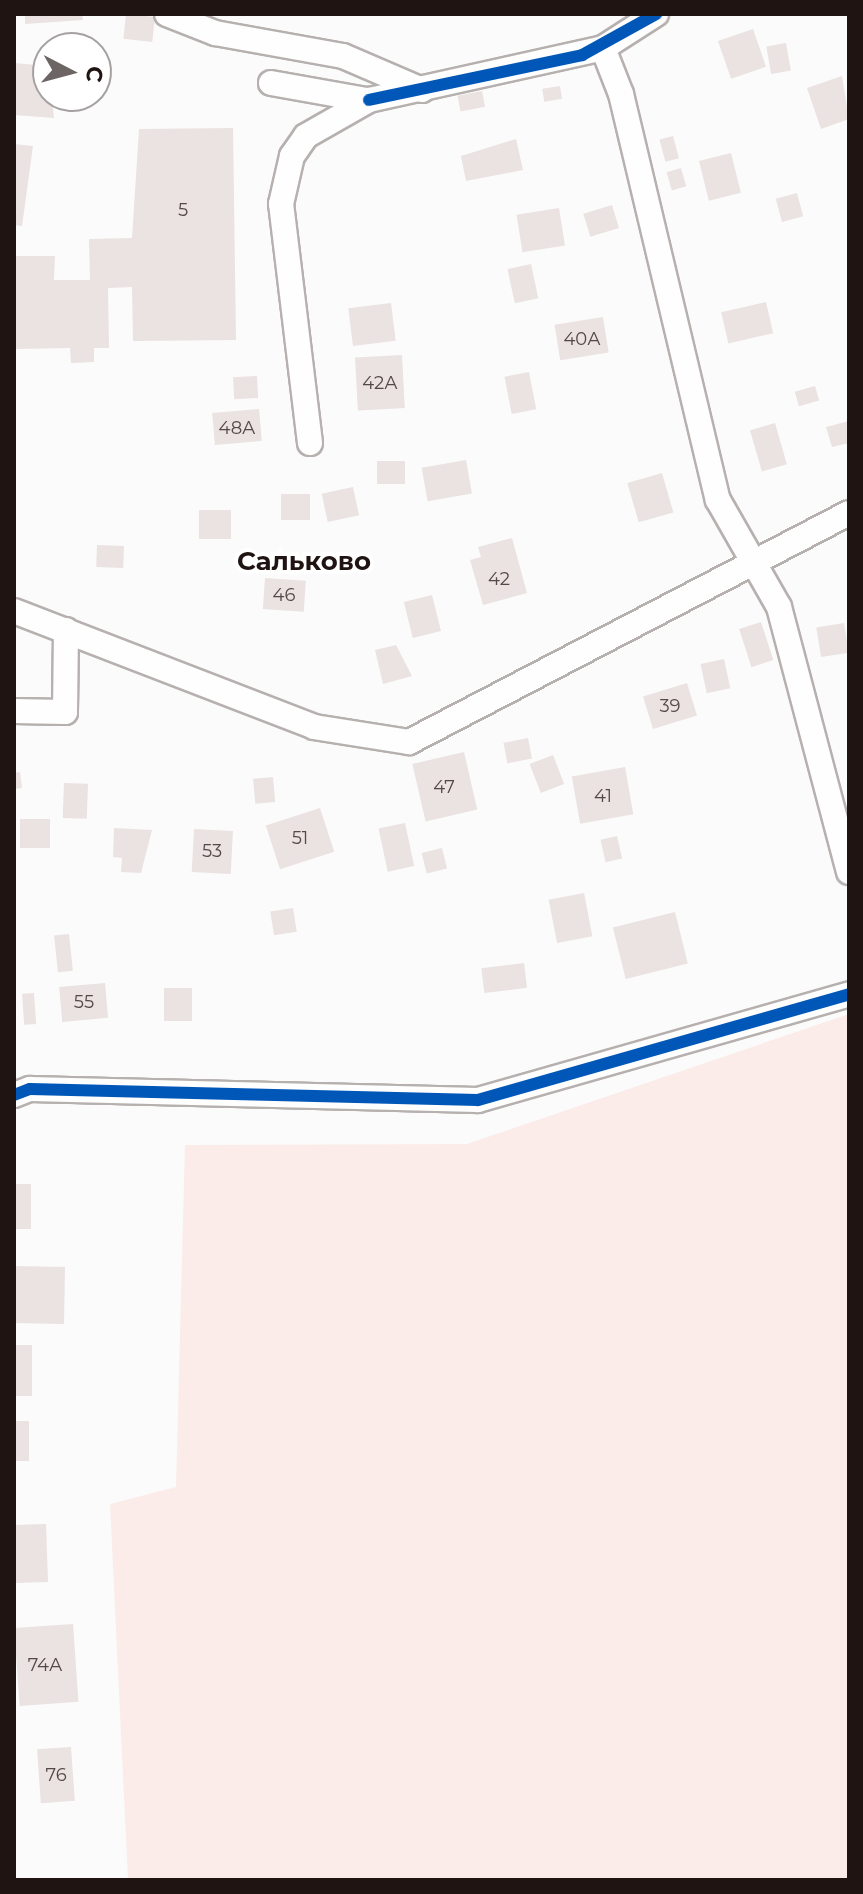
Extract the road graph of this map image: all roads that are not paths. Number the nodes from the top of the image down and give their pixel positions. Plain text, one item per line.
1 (167, 14) edge
2 (656, 14) edge
3 (234, 25) edge
4 (603, 48) junction
5 (271, 83) dead end
6 (422, 90) junction
7 (369, 100) junction
8 (310, 443) dead end
9 (849, 513) edge
10 (751, 565) junction
11 (14, 611) edge
12 (66, 630) junction
13 (14, 711) edge
14 (849, 872) edge
15 (849, 994) edge
16 (14, 1095) edge

1 - 3 street
2 - 4 street
3 - 6 street
4 - 6 street
4 - 10 street
5 - 7 street
6 - 7 street
7 - 8 street
9 - 10 street
10 - 12 street
10 - 14 street
11 - 12 street
12 - 13 street
15 - 16 street

